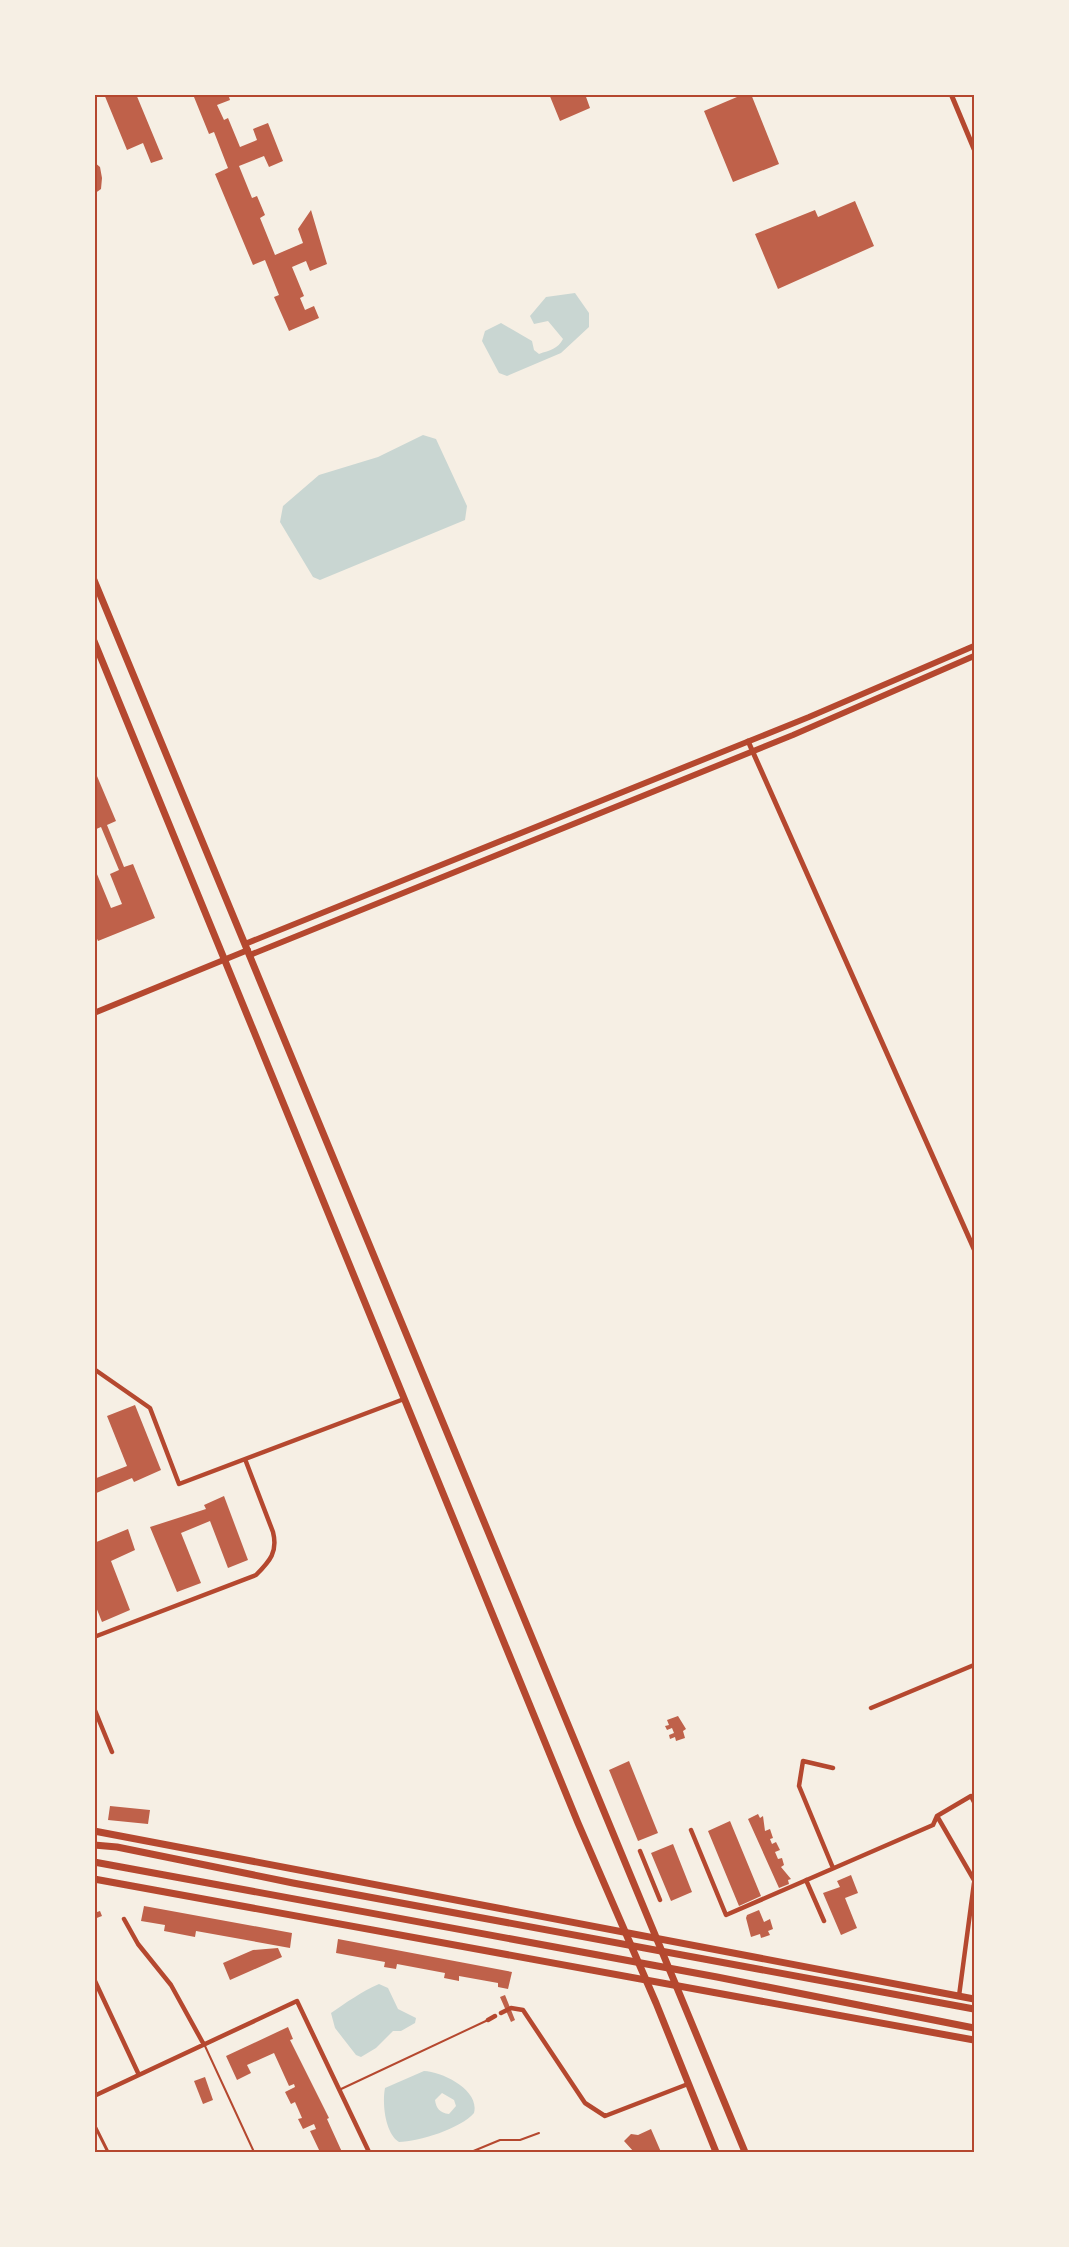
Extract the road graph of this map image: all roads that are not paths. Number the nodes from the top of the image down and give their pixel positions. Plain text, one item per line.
1 (951, 94) edge
2 (975, 149) edge
3 (94, 580) edge
4 (97, 595) edge
5 (94, 641) edge
6 (975, 646) edge
7 (975, 656) edge
8 (748, 741) junction
9 (752, 752) junction
10 (248, 950) junction
11 (223, 960) junction
12 (94, 1013) edge
13 (975, 1249) edge
14 (94, 1369) edge
15 (404, 1399) junction
16 (245, 1459) junction
17 (94, 1637) edge
18 (975, 1665) edge
19 (94, 1708) edge
20 (871, 1708) dead end
21 (112, 1752) dead end
22 (832, 1768) dead end
23 (975, 1802) edge
24 (937, 1816) junction
25 (691, 1830) dead end
26 (94, 1831) edge
27 (94, 1845) edge
28 (640, 1851) dead end
29 (94, 1862) edge
30 (833, 1868) junction
31 (94, 1879) edge
32 (806, 1880) junction
33 (975, 1882) edge
34 (660, 1900) dead end
35 (124, 1919) dead end
36 (824, 1921) dead end
37 (624, 1933) junction
38 (656, 1939) junction
39 (94, 1979) edge
40 (646, 1982) junction
41 (677, 1985) junction
42 (959, 1996) junction
43 (975, 2000) edge
44 (975, 2009) edge
45 (501, 2013) dead end
46 (495, 2016) dead end
47 (488, 2020) joint
48 (975, 2028) edge
49 (975, 2040) edge
50 (203, 2043) junction
51 (139, 2074) junction
52 (688, 2084) junction
53 (339, 2090) junction
54 (94, 2096) edge
55 (94, 2124) edge
56 (539, 2133) dead end
57 (108, 2152) edge
58 (254, 2152) edge
59 (369, 2152) edge
60 (471, 2152) edge
61 (716, 2152) edge
62 (745, 2152) edge

1 - 2 street
3 - 4 main road
4 - 10 main road
5 - 11 main road
6 - 8 main road
7 - 9 main road
8 - 9 street
8 - 10 main road
9 - 10 main road
9 - 13 street
10 - 11 main road
10 - 38 main road
11 - 12 main road
11 - 15 main road
14 - 16 street
15 - 16 street
15 - 37 main road
16 - 17 street
18 - 20 street
19 - 21 street
22 - 30 street
23 - 24 street
24 - 30 street
24 - 33 street
25 - 32 street
26 - 37 main road
27 - 44 main road
28 - 34 street
29 - 48 main road
30 - 32 street
31 - 40 main road
32 - 36 street
33 - 42 street
35 - 50 street
37 - 38 main road
37 - 40 main road
38 - 41 main road
38 - 42 main road
39 - 51 street
40 - 41 main road
40 - 52 main road
41 - 49 main road
41 - 62 main road
42 - 43 main road
45 - 52 street
46 - 47 street
47 - 53 lane
50 - 51 street
50 - 53 street
50 - 58 lane
51 - 54 street
52 - 61 main road
53 - 59 street
55 - 57 street
56 - 60 lane

